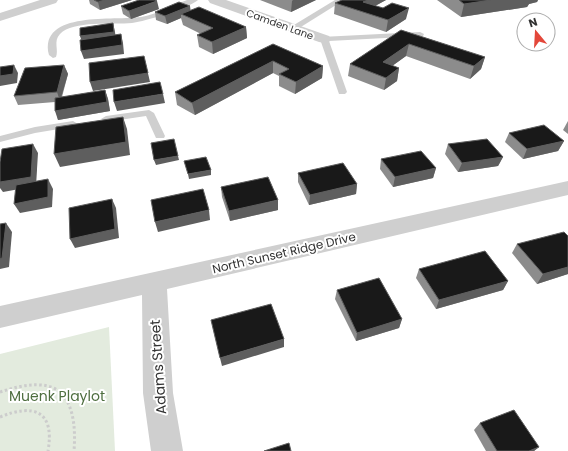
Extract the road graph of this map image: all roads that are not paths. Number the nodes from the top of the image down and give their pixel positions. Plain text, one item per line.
1 (52, 0) edge
2 (194, 0) edge
3 (214, 0) edge
4 (340, 0) edge
5 (0, 17) edge
6 (293, 28) junction
7 (420, 34) dead end
8 (324, 39) junction
9 (52, 55) dead end
10 (342, 92) dead end
11 (96, 121) edge
12 (81, 123) edge
13 (160, 136) dead end
14 (0, 139) edge
15 (568, 188) edge
16 (154, 283) junction
17 (0, 317) edge
18 (167, 451) edge

1 - 5 street
2 - 9 lane
3 - 6 street, Camden Lane
4 - 6 lane
6 - 8 street, Camden Lane
7 - 8 lane
8 - 10 lane
11 - 13 lane
12 - 14 lane
15 - 16 street, North Sunset Ridge Drive
16 - 17 street, North Sunset Ridge Drive
16 - 18 street, Adams Street

